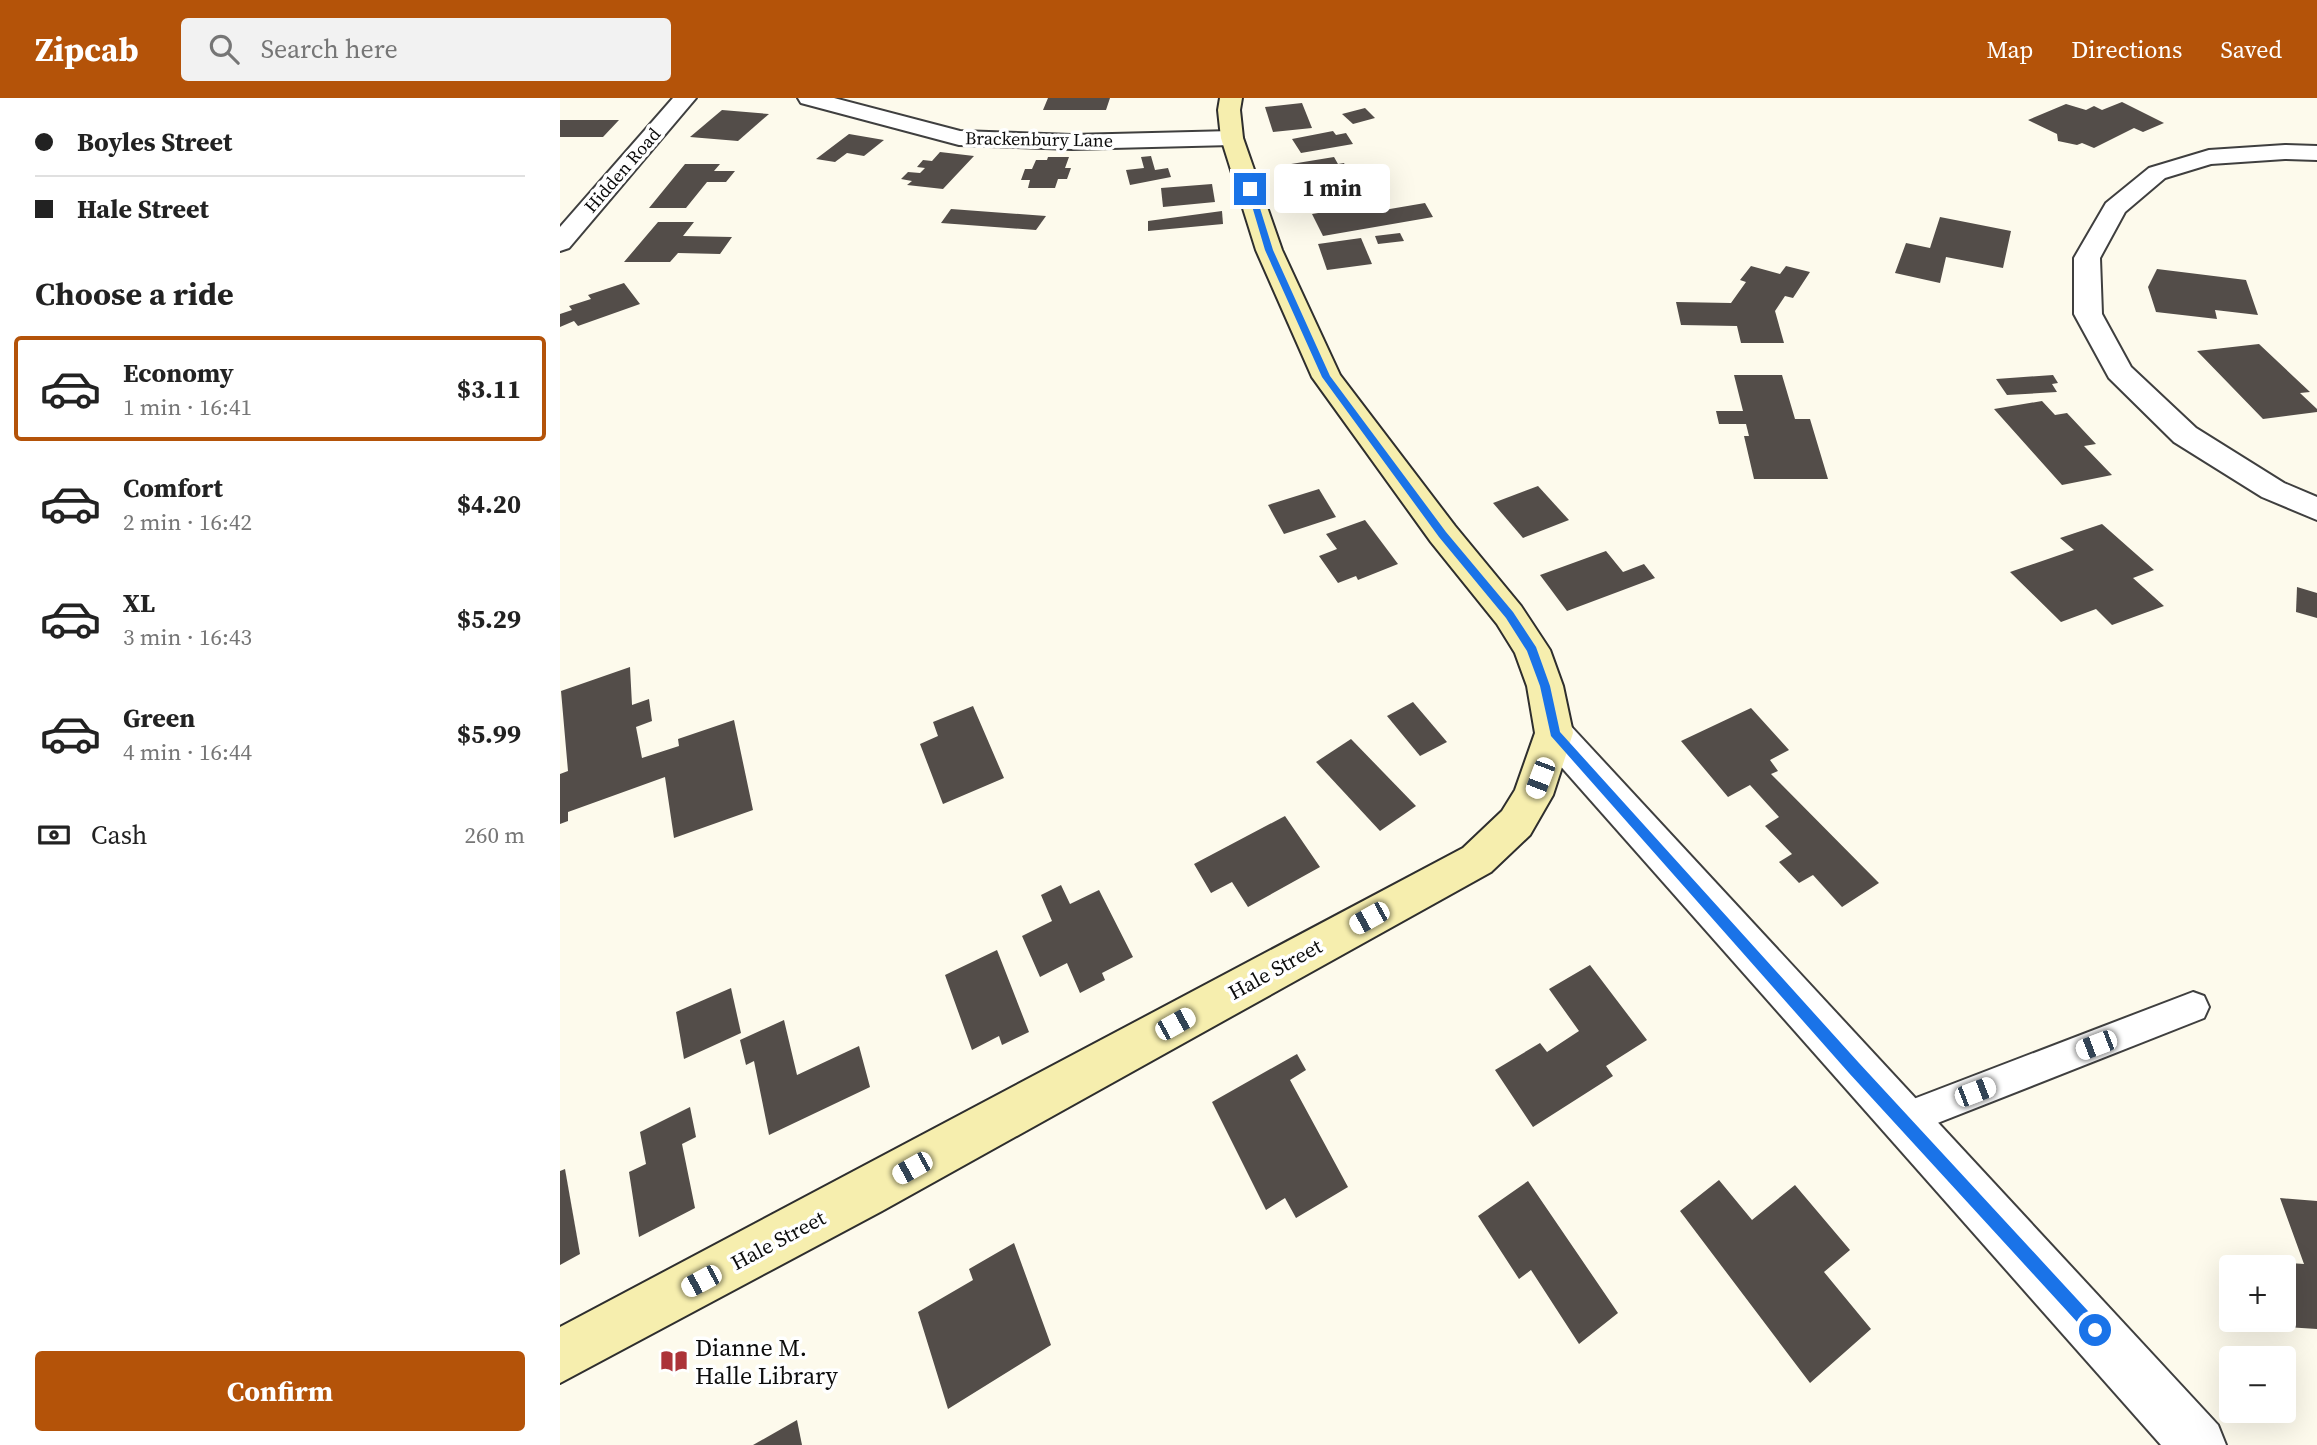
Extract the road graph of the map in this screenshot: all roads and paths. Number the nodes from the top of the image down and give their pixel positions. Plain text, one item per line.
1 (685, 98) edge
2 (809, 98) edge
3 (1231, 98) edge
4 (1232, 138) junction
5 (2317, 153) edge
6 (560, 243) edge
7 (2317, 509) edge
8 (1555, 733) junction
9 (2193, 1007) dead end
10 (1902, 1120) junction
11 (560, 1356) edge
12 (2197, 1445) edge

1 - 6 street, Hidden Road
2 - 4 street, Brackenbury Lane
3 - 4 main road
4 - 8 main road
5 - 7 street
8 - 10 street
8 - 11 main road, Hale Street
9 - 10 lane
10 - 12 street

